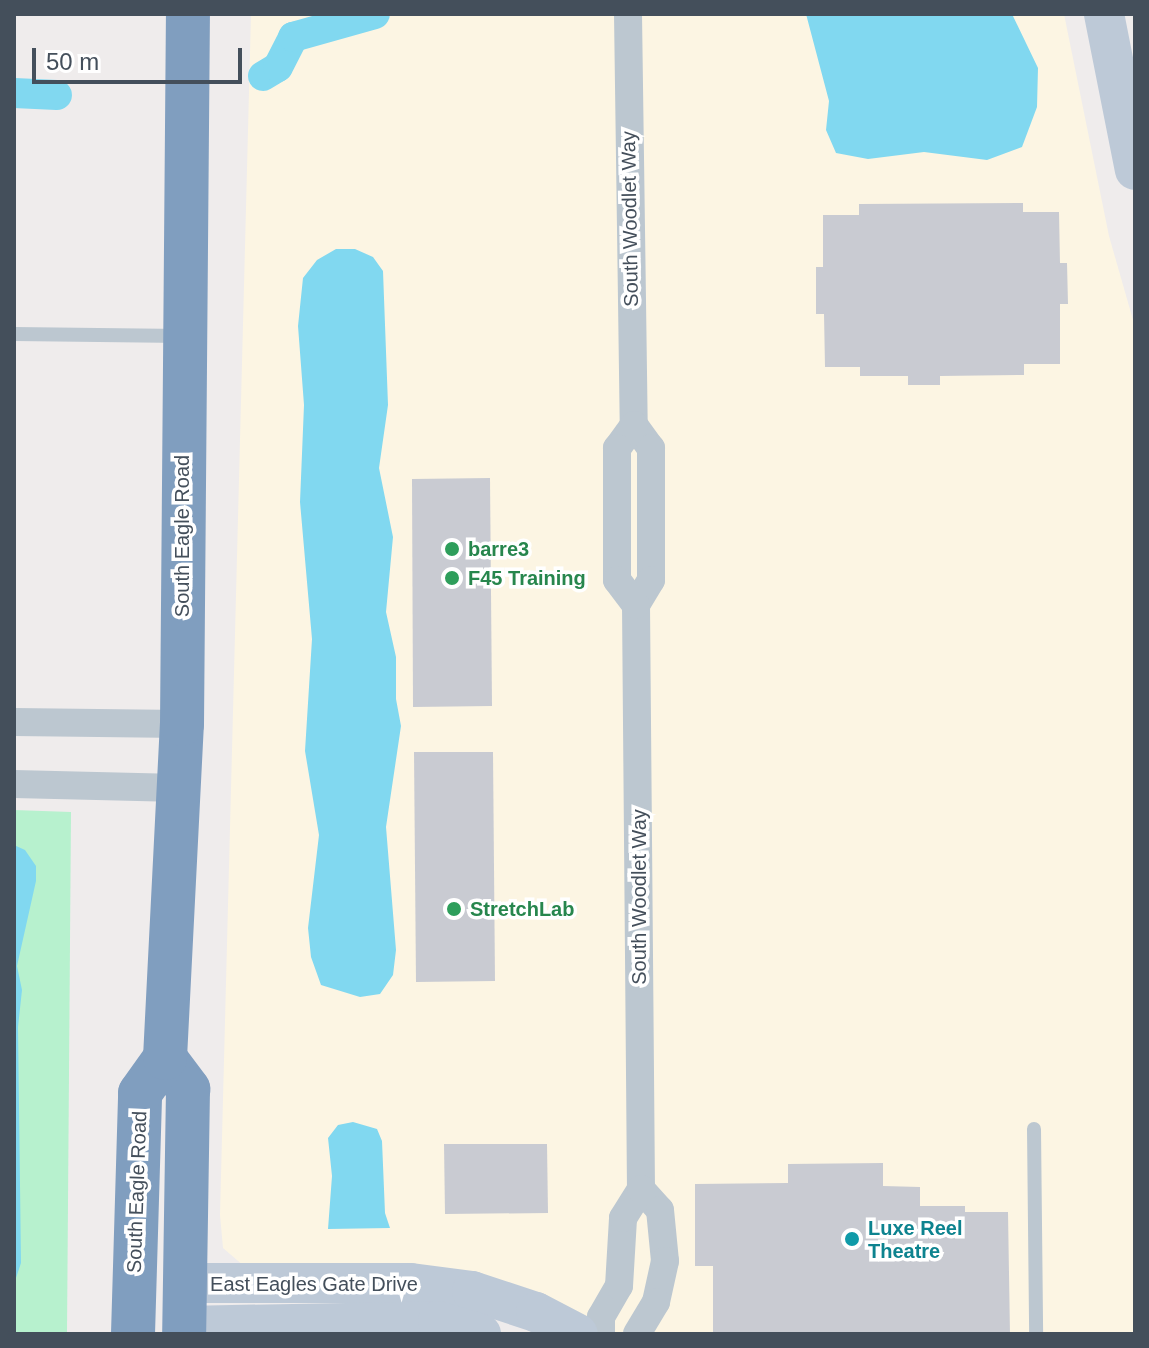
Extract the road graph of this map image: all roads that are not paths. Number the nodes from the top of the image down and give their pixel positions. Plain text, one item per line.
1 (188, 14) edge
2 (628, 14) edge
3 (1104, 14) edge
4 (1135, 170) edge
5 (14, 334) edge
6 (183, 336) junction
7 (14, 722) edge
8 (182, 724) junction
9 (14, 784) edge
10 (179, 788) junction
11 (165, 1058) junction
12 (1034, 1129) dead end
13 (641, 1189) junction
14 (134, 1253) junction
15 (185, 1283) junction
16 (174, 1331) edge
17 (133, 1334) edge
18 (481, 1334) edge
19 (578, 1334) edge
20 (601, 1334) edge
21 (637, 1334) edge
22 (1036, 1334) edge

1 - 6 highway, South Eagle Road
2 - 13 street, South Woodlet Way
3 - 4 street
5 - 6 lane
6 - 8 highway, South Eagle Road
7 - 8 street
8 - 10 highway, South Eagle Road
9 - 10 street
10 - 11 highway, South Eagle Road
11 - 14 highway, South Eagle Road
11 - 15 highway
12 - 22 lane
13 - 20 street, South Woodlet Way
13 - 21 street
14 - 16 highway
14 - 17 highway, South Eagle Road
15 - 16 highway
15 - 19 street, East Eagles Gate Drive
16 - 18 street, East Eagles Gate Drive

